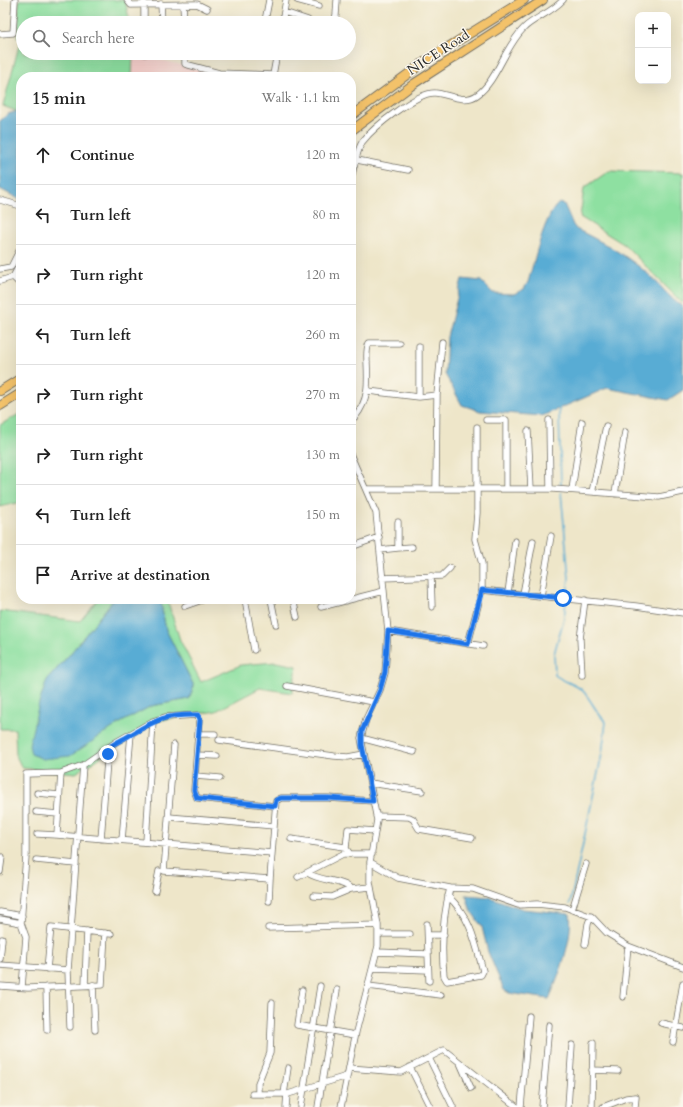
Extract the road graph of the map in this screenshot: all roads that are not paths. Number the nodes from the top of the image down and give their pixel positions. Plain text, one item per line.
1 (15, 0) edge
2 (127, 0) edge
3 (269, 0) edge
4 (286, 0) edge
5 (298, 0) edge
6 (337, 0) edge
7 (524, 0) edge
8 (543, 0) edge
9 (563, 0) edge
10 (144, 2) edge
11 (162, 4) junction
12 (183, 4) junction
13 (319, 6) dead end
14 (207, 9) dead end
15 (284, 12) junction
16 (144, 16) edge
17 (162, 16) edge
18 (184, 16) edge
19 (266, 16) edge
20 (283, 16) edge
21 (296, 16) edge
22 (336, 16) edge
23 (0, 34) edge
24 (185, 60) edge
25 (276, 60) edge
26 (215, 72) edge
27 (274, 72) edge
28 (356, 112) edge
29 (356, 127) edge
30 (357, 160) junction
31 (356, 163) edge
32 (408, 170) dead end
33 (0, 200) edge
34 (16, 205) edge
35 (16, 257) edge
36 (0, 269) edge
37 (16, 271) edge
38 (13, 277) junction
39 (0, 280) edge
40 (16, 280) edge
41 (442, 342) dead end
42 (399, 343) dead end
43 (419, 346) dead end
44 (16, 381) edge
45 (0, 391) edge
46 (368, 391) junction
47 (437, 395) junction
48 (16, 396) edge
49 (419, 397) junction
50 (0, 406) edge
51 (356, 416) edge
52 (486, 420) dead end
53 (549, 420) dead end
54 (582, 422) dead end
55 (606, 426) dead end
56 (477, 427) dead end
57 (528, 431) dead end
58 (625, 432) dead end
59 (356, 472) edge
60 (366, 489) junction
61 (436, 489) junction
62 (477, 489) junction
63 (506, 489) junction
64 (531, 489) junction
65 (550, 489) junction
66 (572, 490) junction
67 (592, 492) junction
68 (683, 492) edge
69 (615, 494) junction
70 (398, 522) dead end
71 (379, 536) junction
72 (551, 536) dead end
73 (514, 541) dead end
74 (533, 541) dead end
75 (356, 545) edge
76 (412, 547) dead end
77 (398, 548) junction
78 (380, 550) junction
79 (450, 568) dead end
80 (431, 576) junction
81 (382, 578) junction
82 (482, 590) junction
83 (384, 592) junction
84 (508, 593) junction
85 (523, 594) junction
86 (541, 596) junction
87 (356, 599) edge
88 (585, 600) junction
89 (191, 604) edge
90 (246, 604) edge
91 (272, 604) edge
92 (294, 604) edge
93 (333, 604) edge
94 (185, 606) dead end
95 (320, 607) dead end
96 (432, 607) dead end
97 (683, 614) edge
98 (297, 617) dead end
99 (276, 624) dead end
100 (388, 631) junction
101 (468, 644) junction
102 (483, 646) dead end
103 (254, 650) dead end
104 (582, 675) dead end
105 (287, 686) dead end
106 (374, 702) junction
107 (153, 721) junction
108 (131, 734) junction
109 (198, 734) junction
110 (215, 734) dead end
111 (361, 738) junction
112 (219, 740) dead end
113 (174, 745) dead end
114 (108, 748) junction
115 (414, 752) dead end
116 (364, 754) junction
117 (197, 755) junction
118 (217, 756) dead end
119 (83, 765) junction
120 (61, 773) junction
121 (195, 776) junction
122 (220, 778) dead end
123 (370, 783) junction
124 (422, 791) dead end
125 (37, 793) dead end
126 (59, 795) junction
127 (373, 801) junction
128 (275, 806) junction
129 (36, 812) dead end
130 (58, 814) junction
131 (376, 816) junction
132 (169, 817) junction
133 (274, 826) junction
134 (375, 831) junction
135 (37, 834) dead end
136 (56, 835) junction
137 (78, 837) junction
138 (472, 838) dead end
139 (101, 839) junction
140 (291, 839) dead end
141 (122, 840) junction
142 (146, 842) junction
143 (167, 844) junction
144 (346, 848) junction
145 (272, 853) junction
146 (350, 854) junction
147 (372, 854) junction
148 (2, 857) dead end
149 (36, 860) dead end
150 (370, 862) junction
151 (76, 864) junction
152 (586, 864) dead end
153 (160, 871) dead end
154 (0, 872) edge
155 (308, 873) junction
156 (298, 877) dead end
157 (270, 879) junction
158 (370, 887) junction
159 (450, 888) junction
160 (350, 889) junction
161 (155, 891) dead end
162 (313, 896) dead end
163 (448, 896) junction
164 (268, 900) dead end
165 (572, 910) junction
166 (0, 912) edge
167 (22, 916) junction
168 (591, 916) junction
169 (0, 919) edge
170 (21, 923) junction
171 (427, 924) dead end
172 (378, 925) junction
173 (268, 928) dead end
174 (71, 929) junction
175 (87, 931) junction
176 (379, 934) junction
177 (410, 934) dead end
178 (444, 935) junction
179 (428, 936) junction
180 (2, 939) dead end
181 (586, 944) dead end
182 (628, 946) junction
183 (377, 952) junction
184 (428, 954) junction
185 (0, 959) edge
186 (0, 965) edge
187 (683, 967) edge
188 (24, 968) junction
189 (373, 968) junction
190 (47, 969) junction
191 (68, 970) junction
192 (428, 970) junction
193 (428, 981) dead end
194 (683, 983) edge
195 (85, 985) junction
196 (93, 985) junction
197 (0, 986) edge
198 (68, 986) junction
199 (320, 986) dead end
200 (368, 986) junction
201 (46, 987) junction
202 (22, 988) junction
203 (302, 990) dead end
204 (337, 990) dead end
205 (441, 995) dead end
206 (623, 997) dead end
207 (272, 1003) dead end
208 (529, 1016) dead end
209 (661, 1023) dead end
210 (549, 1025) dead end
211 (674, 1026) junction
212 (70, 1027) dead end
213 (312, 1028) junction
214 (683, 1028) edge
215 (47, 1030) dead end
216 (95, 1030) dead end
217 (330, 1031) junction
218 (356, 1035) junction
219 (593, 1042) dead end
220 (673, 1042) dead end
221 (572, 1045) dead end
222 (430, 1058) junction
223 (460, 1062) junction
224 (410, 1067) junction
225 (288, 1068) dead end
226 (349, 1068) junction
227 (592, 1070) junction
228 (618, 1070) dead end
229 (348, 1076) junction
230 (323, 1083) junction
231 (471, 1088) dead end
232 (304, 1090) junction
233 (286, 1094) junction
234 (286, 1107) edge
235 (301, 1107) edge
236 (318, 1107) edge
237 (342, 1107) edge
238 (430, 1107) edge
239 (454, 1107) edge
240 (517, 1107) edge
241 (521, 1107) edge
242 (542, 1107) edge
243 (568, 1107) edge
244 (592, 1107) edge
245 (603, 1107) edge
246 (635, 1107) edge

1 - 23 street
2 - 10 street
3 - 19 street
4 - 15 street
5 - 13 street
6 - 22 street
7 - 28 highway, NICE Road
8 - 29 highway, NICE Road
9 - 30 street
10 - 11 street
10 - 16 street
11 - 12 street
11 - 17 street
12 - 14 street
12 - 18 street
15 - 20 street
15 - 21 street
24 - 26 street
25 - 27 street
30 - 31 street
30 - 32 street
33 - 34 street
35 - 36 street
37 - 38 street
38 - 39 street
38 - 40 street
41 - 47 street
42 - 46 street
43 - 49 street
44 - 45 highway
46 - 49 street
46 - 51 street
47 - 49 street
47 - 61 street
48 - 50 highway
52 - 63 street
53 - 65 street
54 - 66 street
55 - 67 street
56 - 62 street
57 - 64 street
58 - 69 street
59 - 60 street
60 - 61 street
60 - 71 street
61 - 62 street
62 - 63 street
62 - 82 street
63 - 64 street
64 - 65 street
65 - 66 street
66 - 67 street
67 - 69 street
68 - 69 street
70 - 77 street
71 - 75 street
71 - 78 street
72 - 86 street
73 - 84 street
74 - 85 street
76 - 77 street
77 - 78 street
78 - 81 street
79 - 80 street
80 - 81 street
80 - 96 street
81 - 83 street
82 - 84 street
82 - 101 street
83 - 87 street
83 - 100 street
84 - 85 street
85 - 86 street
86 - 88 street
88 - 97 street
88 - 104 street
89 - 94 street
90 - 103 street
91 - 99 street
92 - 98 street
93 - 95 street
100 - 101 street
100 - 106 street
101 - 102 street
105 - 106 street
106 - 111 street
107 - 108 street
107 - 109 street
107 - 142 street
108 - 114 street
108 - 141 street
109 - 110 street
109 - 117 street
111 - 115 street
111 - 116 street
112 - 116 street
113 - 132 street
114 - 119 street
114 - 139 street
116 - 123 street
117 - 118 street
117 - 121 street
119 - 120 street
119 - 137 street
120 - 126 street
120 - 167 street
121 - 122 street
121 - 128 street
123 - 124 street
123 - 127 street
125 - 126 street
126 - 130 street
127 - 128 street
127 - 131 street
128 - 133 street
129 - 130 street
130 - 136 street
131 - 134 street
131 - 138 street
132 - 133 street
132 - 143 street
133 - 145 street
134 - 144 street
134 - 147 street
135 - 136 street
136 - 137 street
137 - 139 street
137 - 151 street
139 - 141 street
140 - 144 street
141 - 142 street
142 - 143 street
143 - 145 street
143 - 157 street
144 - 146 street
145 - 157 street
146 - 147 street
146 - 155 street
147 - 150 street
148 - 154 street
149 - 151 street
150 - 158 street
150 - 159 street
151 - 174 street
152 - 165 street
153 - 161 street
155 - 156 street
155 - 160 street
157 - 164 street
158 - 160 street
158 - 172 street
159 - 163 street
159 - 165 street
160 - 162 street
163 - 178 street
163 - 178 street
165 - 168 street
166 - 167 street
167 - 170 street
168 - 181 street
168 - 182 street
169 - 170 street
170 - 188 street
171 - 179 street
172 - 173 street
172 - 176 street
174 - 175 street
174 - 190 street
174 - 191 street
175 - 195 street
175 - 196 street
176 - 177 street
176 - 183 street
178 - 179 street
179 - 184 street
180 - 185 street
182 - 187 street
182 - 206 street
183 - 184 street
183 - 189 street
184 - 192 street
186 - 188 street
188 - 190 street
188 - 202 street
189 - 192 street
189 - 200 street
190 - 191 street
191 - 198 street
192 - 193 street
194 - 211 street
195 - 196 street
195 - 198 street
196 - 216 street
197 - 202 street
198 - 201 street
198 - 212 street
199 - 213 street
200 - 205 street
200 - 218 street
201 - 202 street
201 - 215 street
203 - 213 street
204 - 217 street
207 - 233 street
208 - 241 street
209 - 211 street
210 - 242 street
211 - 214 street
211 - 220 street
213 - 217 street
213 - 232 street
217 - 218 street
217 - 230 street
218 - 226 street
219 - 227 street
221 - 243 street
222 - 223 street
222 - 224 street
222 - 239 street
223 - 231 street
223 - 240 street
224 - 226 street
224 - 238 street
225 - 233 street
226 - 229 street
227 - 228 street
227 - 244 street
229 - 230 street
229 - 237 street
230 - 232 street
230 - 236 street
232 - 233 street
232 - 235 street
233 - 234 street
245 - 246 street

